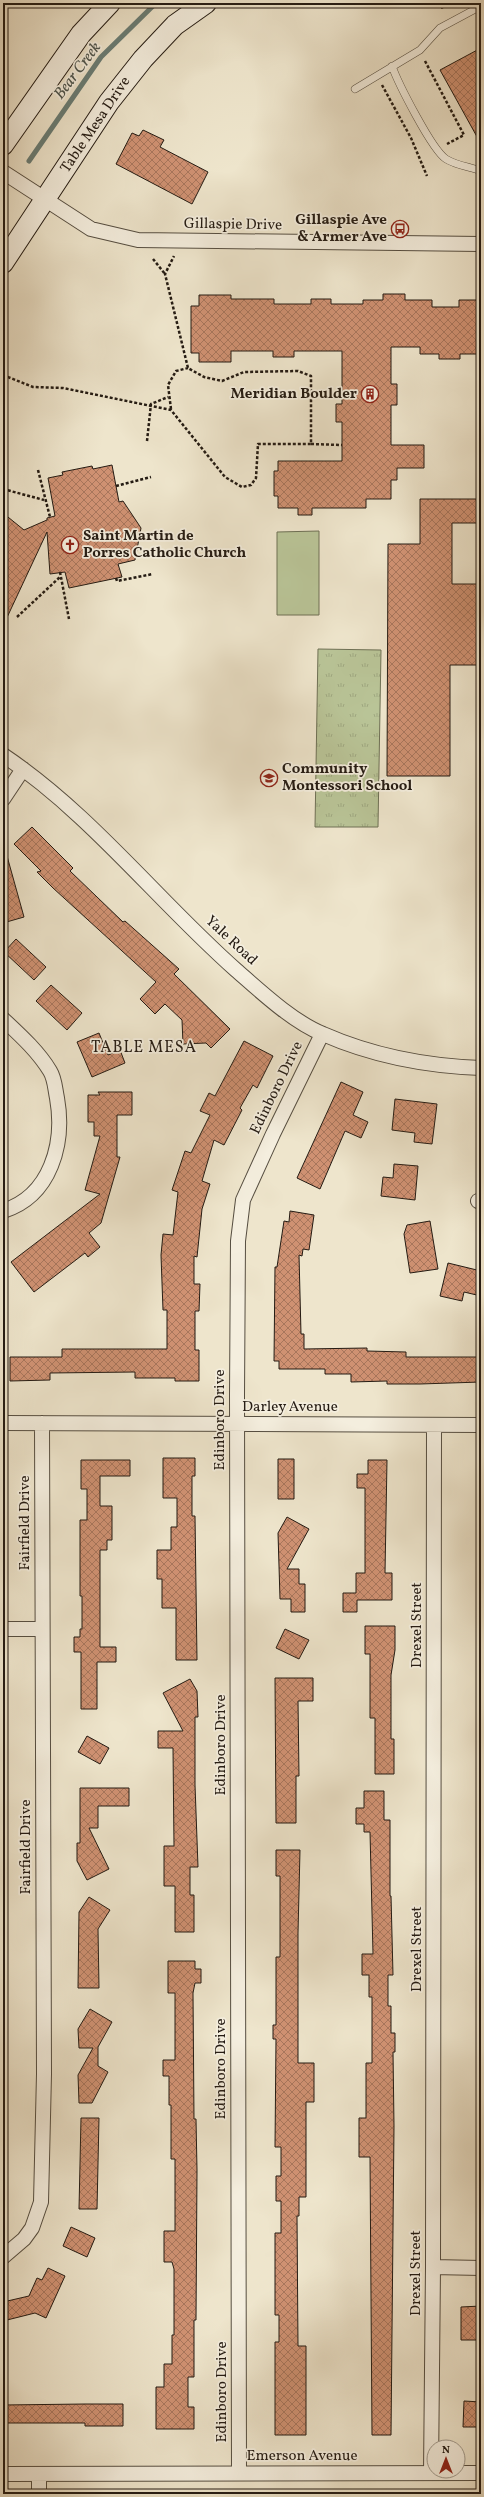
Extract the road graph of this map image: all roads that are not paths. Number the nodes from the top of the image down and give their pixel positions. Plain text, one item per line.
1 (110, 3) edge
2 (206, 3) edge
3 (481, 6) edge
4 (392, 66) junction
5 (355, 89) dead end
6 (3, 145) edge
7 (481, 171) edge
8 (3, 172) edge
9 (45, 200) junction
10 (481, 244) edge
11 (3, 263) edge
12 (3, 755) edge
13 (23, 769) junction
14 (3, 799) edge
15 (3, 1019) edge
16 (322, 1034) junction
17 (481, 1068) edge
18 (3, 1211) edge
19 (3, 1423) edge
20 (42, 1423) junction
21 (237, 1423) junction
22 (434, 1425) junction
23 (481, 1425) edge
24 (3, 1629) edge
25 (42, 1629) junction
26 (3, 2257) edge
27 (433, 2267) junction
28 (481, 2268) edge
29 (431, 2439) edge
30 (239, 2473) junction
31 (426, 2473) edge
32 (466, 2473) edge
33 (481, 2473) edge
34 (3, 2474) edge
35 (39, 2474) junction
36 (39, 2494) edge

1 - 6 street
2 - 9 street, Table Mesa Drive
3 - 4 lane
4 - 5 lane
4 - 7 lane
8 - 9 street, Gillaspie Drive
9 - 10 street, Gillaspie Drive
9 - 11 street, Table Mesa Drive
12 - 13 street, Yale Road
13 - 14 street
13 - 16 street, Yale Road
15 - 18 street
16 - 17 street, Yale Road
16 - 21 street, Edinboro Drive
19 - 20 street, Darley Avenue
20 - 21 street, Darley Avenue
20 - 25 street, Fairfield Drive
21 - 22 street, Darley Avenue
21 - 30 street, Edinboro Drive
22 - 23 street, Darley Avenue
22 - 27 street, Drexel Street
24 - 25 street
25 - 26 street, Fairfield Drive
27 - 28 street
27 - 29 street, Drexel Street
30 - 31 street, Emerson Avenue
30 - 35 street, Emerson Avenue
32 - 33 street, Emerson Avenue
34 - 35 street, Emerson Avenue
35 - 36 street

